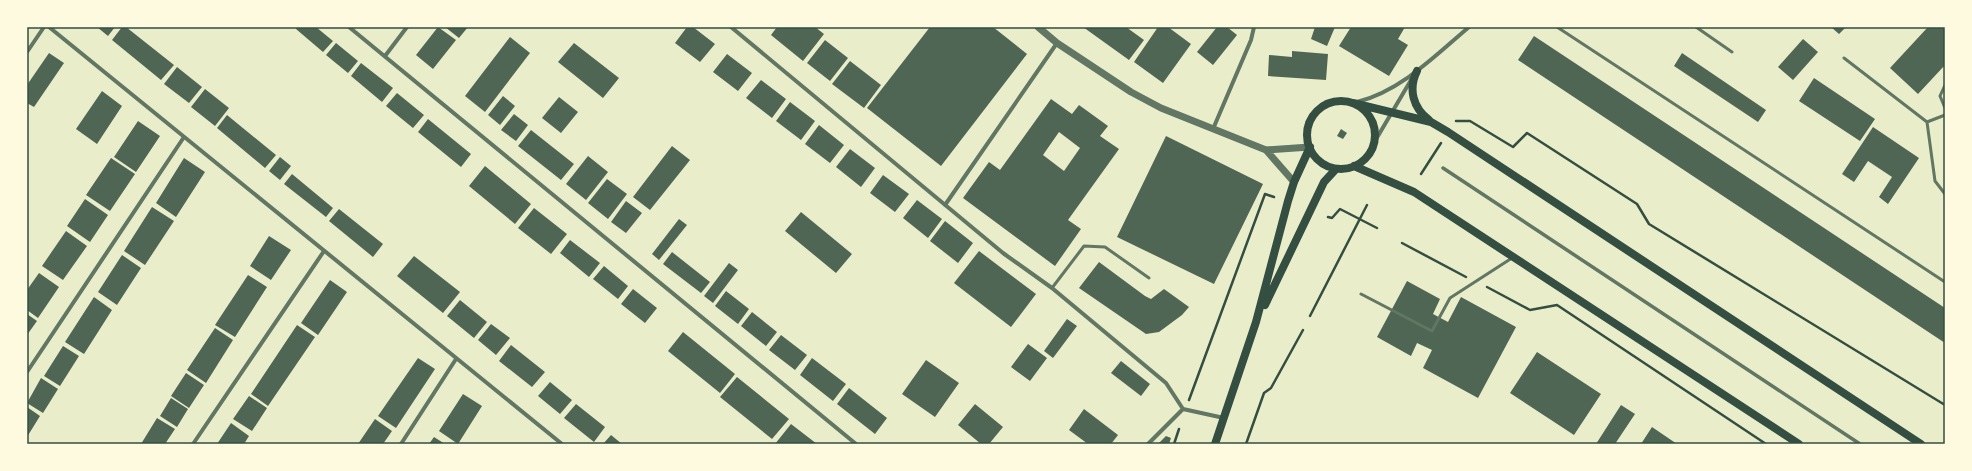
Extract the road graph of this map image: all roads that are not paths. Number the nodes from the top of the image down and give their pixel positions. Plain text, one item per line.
1 (44, 27) edge
2 (49, 27) edge
3 (349, 27) edge
4 (407, 27) edge
5 (731, 27) edge
6 (1038, 27) edge
7 (1254, 27) edge
8 (1469, 27) edge
9 (1557, 27) edge
10 (1696, 27) edge
11 (1058, 43) junction
12 (27, 52) edge
13 (1732, 52) dead end
14 (385, 56) junction
15 (1844, 58) dead end
16 (1417, 71) junction
17 (1945, 85) edge
18 (1353, 103) junction
19 (1945, 108) edge
20 (1392, 113) junction
21 (1945, 115) edge
22 (1431, 122) junction
23 (1928, 122) junction
24 (1213, 129) junction
25 (184, 137) junction
26 (1375, 140) junction
27 (1310, 147) junction
28 (1266, 150) junction
29 (1354, 166) junction
30 (1443, 168) dead end
31 (1336, 169) junction
32 (1294, 182) junction
33 (1945, 194) edge
34 (945, 205) junction
35 (324, 251) junction
36 (1513, 257) junction
37 (1149, 278) dead end
38 (1945, 282) edge
39 (1052, 288) junction
40 (1361, 294) dead end
41 (1256, 322) junction
42 (456, 359) junction
43 (27, 372) edge
44 (1185, 409) junction
45 (1224, 418) junction
46 (193, 444) edge
47 (400, 444) edge
48 (562, 444) edge
49 (856, 444) edge
50 (1148, 444) edge
51 (1215, 444) edge
52 (1799, 444) edge
53 (1860, 444) edge
54 (1921, 444) edge

1 - 12 street
2 - 25 street
3 - 14 street
4 - 14 street
5 - 34 street
6 - 11 street
7 - 24 street
8 - 16 street
9 - 38 lane
10 - 13 lane
11 - 24 street
11 - 34 street
14 - 49 street
15 - 23 lane
16 - 18 street
16 - 20 street
16 - 22 main road
17 - 19 lane
18 - 20 main road
18 - 26 main road
18 - 27 main road
20 - 22 main road
20 - 26 street
21 - 23 lane
22 - 54 main road
23 - 33 lane
24 - 28 street
25 - 35 street
25 - 43 street
26 - 29 main road
27 - 28 street
27 - 31 main road
27 - 32 main road
28 - 32 street
29 - 31 main road
29 - 36 main road
30 - 53 street
31 - 41 main road
32 - 41 main road
34 - 39 street
35 - 42 street
35 - 46 street
36 - 40 lane
36 - 52 main road
37 - 39 lane
39 - 44 street
41 - 45 main road
42 - 47 street
42 - 48 street
44 - 45 street
44 - 50 street
45 - 51 main road

